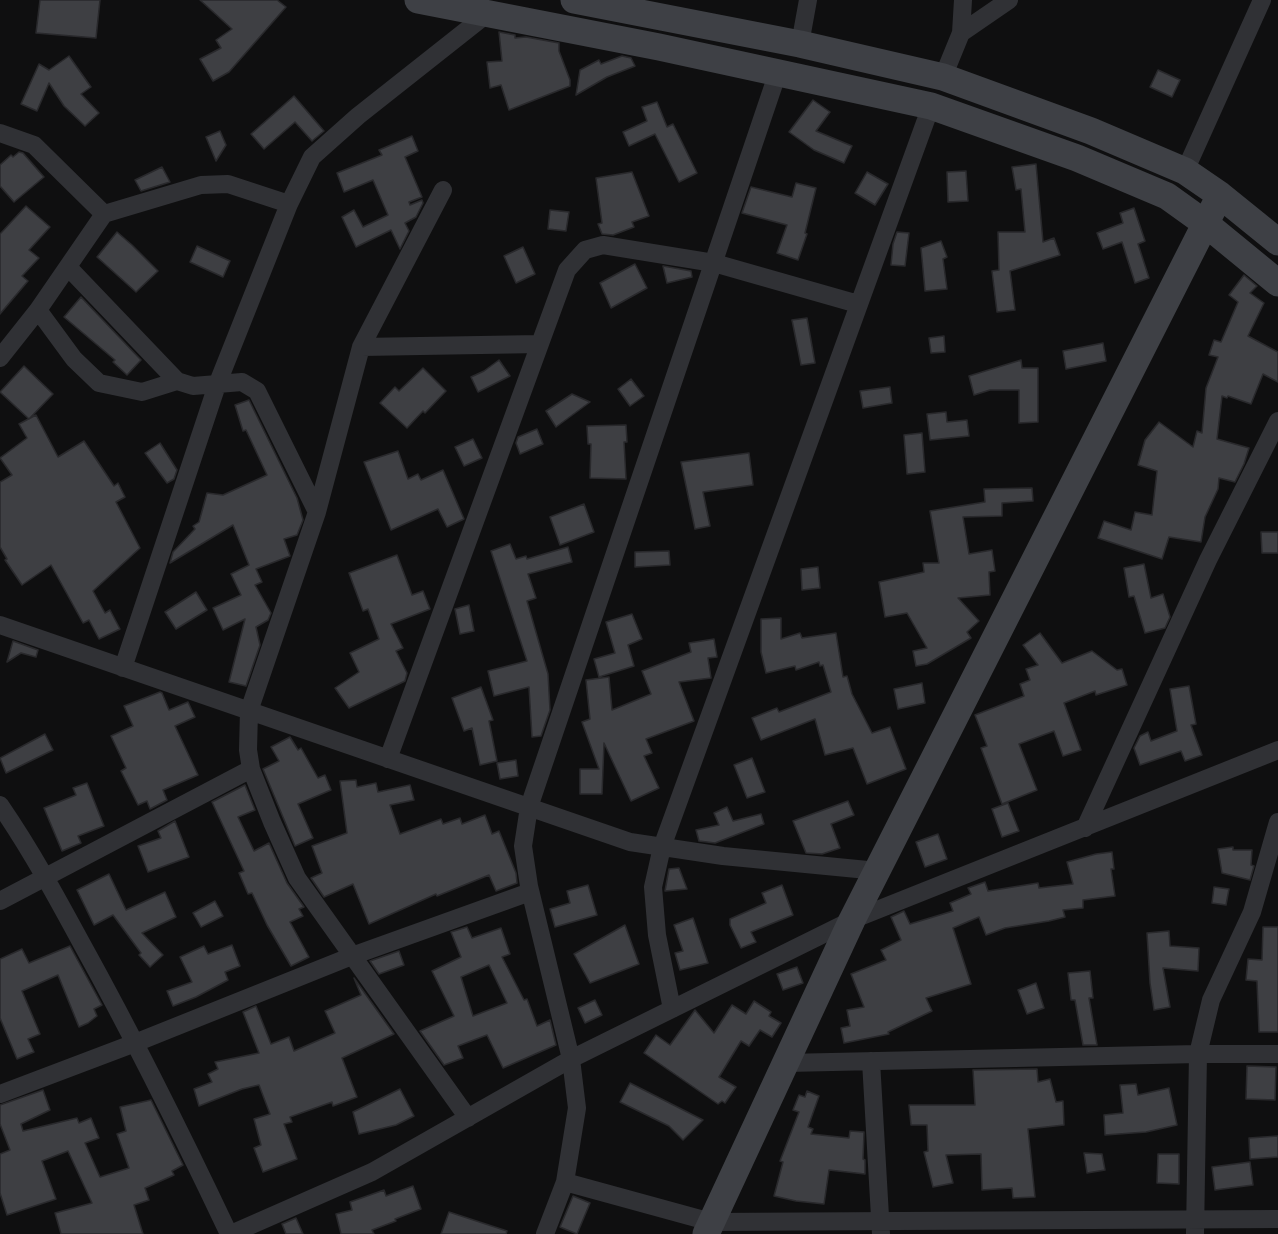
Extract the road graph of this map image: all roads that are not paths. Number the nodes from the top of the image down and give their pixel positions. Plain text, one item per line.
1 (418, 0) edge
2 (574, 0) edge
3 (808, 0) edge
4 (963, 0) edge
5 (1009, 0) edge
6 (1263, 0) edge
7 (669, 9) edge
8 (486, 14) junction
9 (961, 33) junction
10 (800, 44) junction
11 (778, 72) junction
12 (943, 77) junction
13 (931, 106) junction
14 (0, 133) edge
15 (1185, 171) junction
16 (443, 190) dead end
17 (1220, 195) junction
18 (289, 204) junction
19 (104, 214) junction
20 (1206, 224) junction
21 (1278, 242) edge
22 (714, 263) junction
23 (68, 267) junction
24 (1278, 283) edge
25 (858, 304) junction
26 (38, 310) junction
27 (540, 344) junction
28 (361, 347) junction
29 (0, 358) edge
30 (177, 381) junction
31 (218, 385) junction
32 (1278, 422) edge
33 (317, 513) junction
34 (0, 625) edge
35 (123, 668) junction
36 (249, 711) junction
37 (1278, 750) edge
38 (387, 759) junction
39 (251, 769) junction
40 (0, 805) edge
41 (529, 807) junction
42 (1278, 822) edge
43 (1084, 828) junction
44 (662, 847) junction
45 (878, 871) junction
46 (45, 876) junction
47 (530, 892) junction
48 (0, 901) edge
49 (852, 920) junction
50 (352, 956) junction
51 (672, 1009) junction
52 (135, 1043) junction
53 (1198, 1054) junction
54 (1278, 1054) edge
55 (571, 1059) junction
56 (871, 1061) junction
57 (786, 1063) junction
58 (0, 1094) edge
59 (468, 1118) junction
60 (565, 1182) junction
61 (1278, 1219) edge
62 (1194, 1227) edge
63 (709, 1228) edge
64 (880, 1228) edge
65 (230, 1234) edge
66 (545, 1234) edge

1 - 8 main road
2 - 7 main road
3 - 10 street
4 - 9 street
5 - 9 street
6 - 15 street
7 - 10 main road
8 - 11 main road
8 - 18 street
9 - 12 street
10 - 12 main road
11 - 13 main road
11 - 22 street
12 - 15 main road
13 - 20 main road
13 - 25 street
14 - 19 street
15 - 17 main road
16 - 28 street
17 - 20 main road
17 - 21 main road
18 - 19 street
18 - 31 street
19 - 23 street
20 - 24 main road
20 - 45 main road
22 - 25 street
22 - 27 street
22 - 41 street
23 - 26 street
23 - 30 street
25 - 44 street
26 - 29 street
26 - 30 street
27 - 28 street
27 - 38 street
28 - 33 street
30 - 31 street
31 - 33 street
31 - 35 street
32 - 43 street
33 - 36 street
34 - 35 street
35 - 36 street
36 - 38 street
36 - 39 street
37 - 43 street
38 - 41 street
39 - 46 street
39 - 50 street
40 - 46 street
41 - 44 street
41 - 47 street
42 - 53 street
43 - 49 street
44 - 45 street
44 - 51 street
45 - 49 main road
46 - 48 street
46 - 52 street
47 - 50 street
47 - 55 street
49 - 51 street
49 - 57 main road
50 - 52 street
50 - 59 street
51 - 55 street
52 - 58 street
52 - 65 street
53 - 54 street
53 - 56 street
53 - 62 street
55 - 59 street
55 - 60 street
56 - 57 street
56 - 64 street
57 - 63 main road
59 - 65 street
60 - 63 street
60 - 66 street
61 - 62 street
62 - 64 street
63 - 64 street

